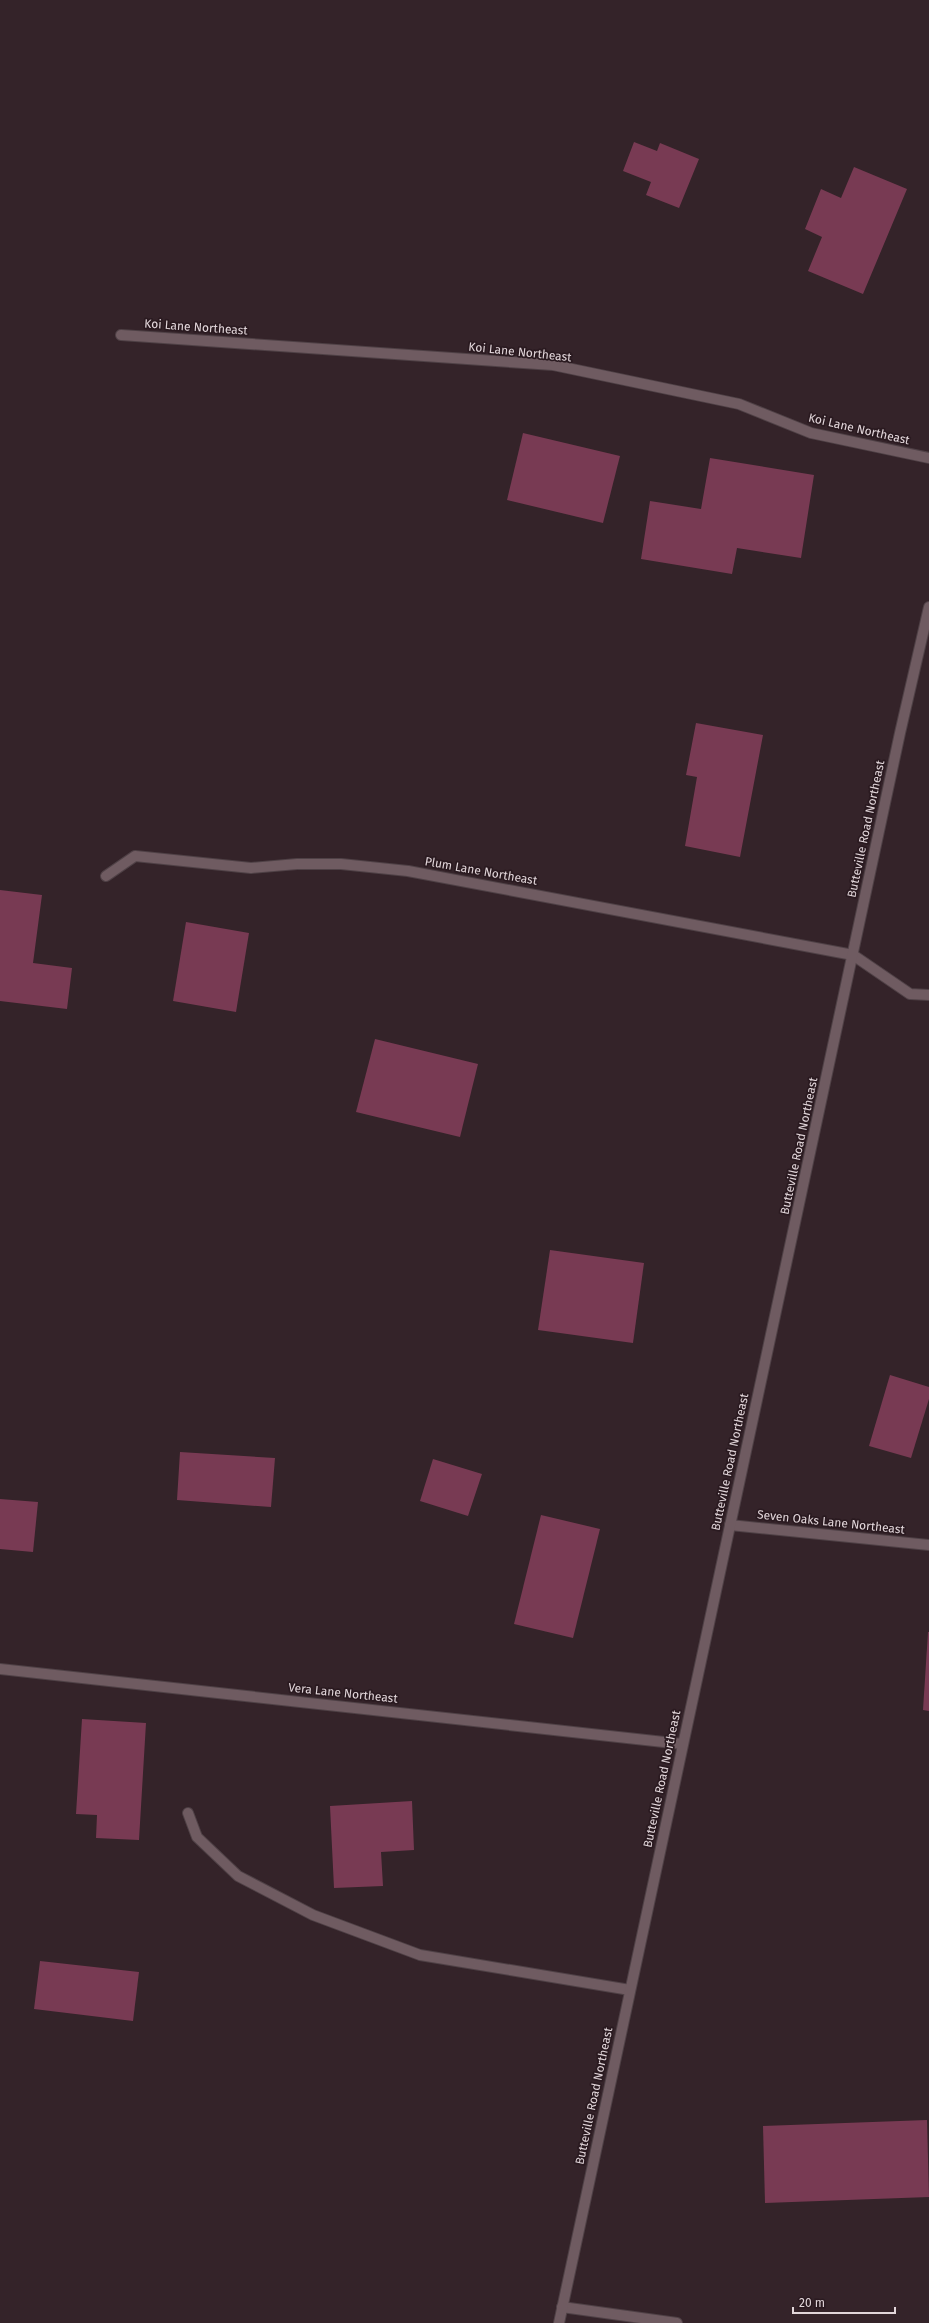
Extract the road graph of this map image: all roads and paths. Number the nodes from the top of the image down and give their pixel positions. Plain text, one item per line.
1 (121, 335) dead end
2 (929, 458) edge
3 (929, 608) edge
4 (106, 876) dead end
5 (853, 954) junction
6 (929, 995) edge
7 (730, 1525) junction
8 (929, 1545) edge
9 (0, 1669) edge
10 (682, 1744) junction
11 (188, 1813) dead end
12 (630, 1990) junction
13 (562, 2307) junction
14 (559, 2323) edge
15 (677, 2323) edge

1 - 2 street, Koi Lane Northeast
3 - 5 street, Butteville Road Northeast
4 - 5 street, Plum Lane Northeast
5 - 6 street
5 - 7 street, Butteville Road Northeast
7 - 8 street, Seven Oaks Lane Northeast
7 - 10 street, Butteville Road Northeast
9 - 10 street, Vera Lane Northeast
10 - 12 street, Butteville Road Northeast
11 - 12 street
12 - 13 street, Butteville Road Northeast
13 - 14 street, Butteville Road Northeast
13 - 15 street

